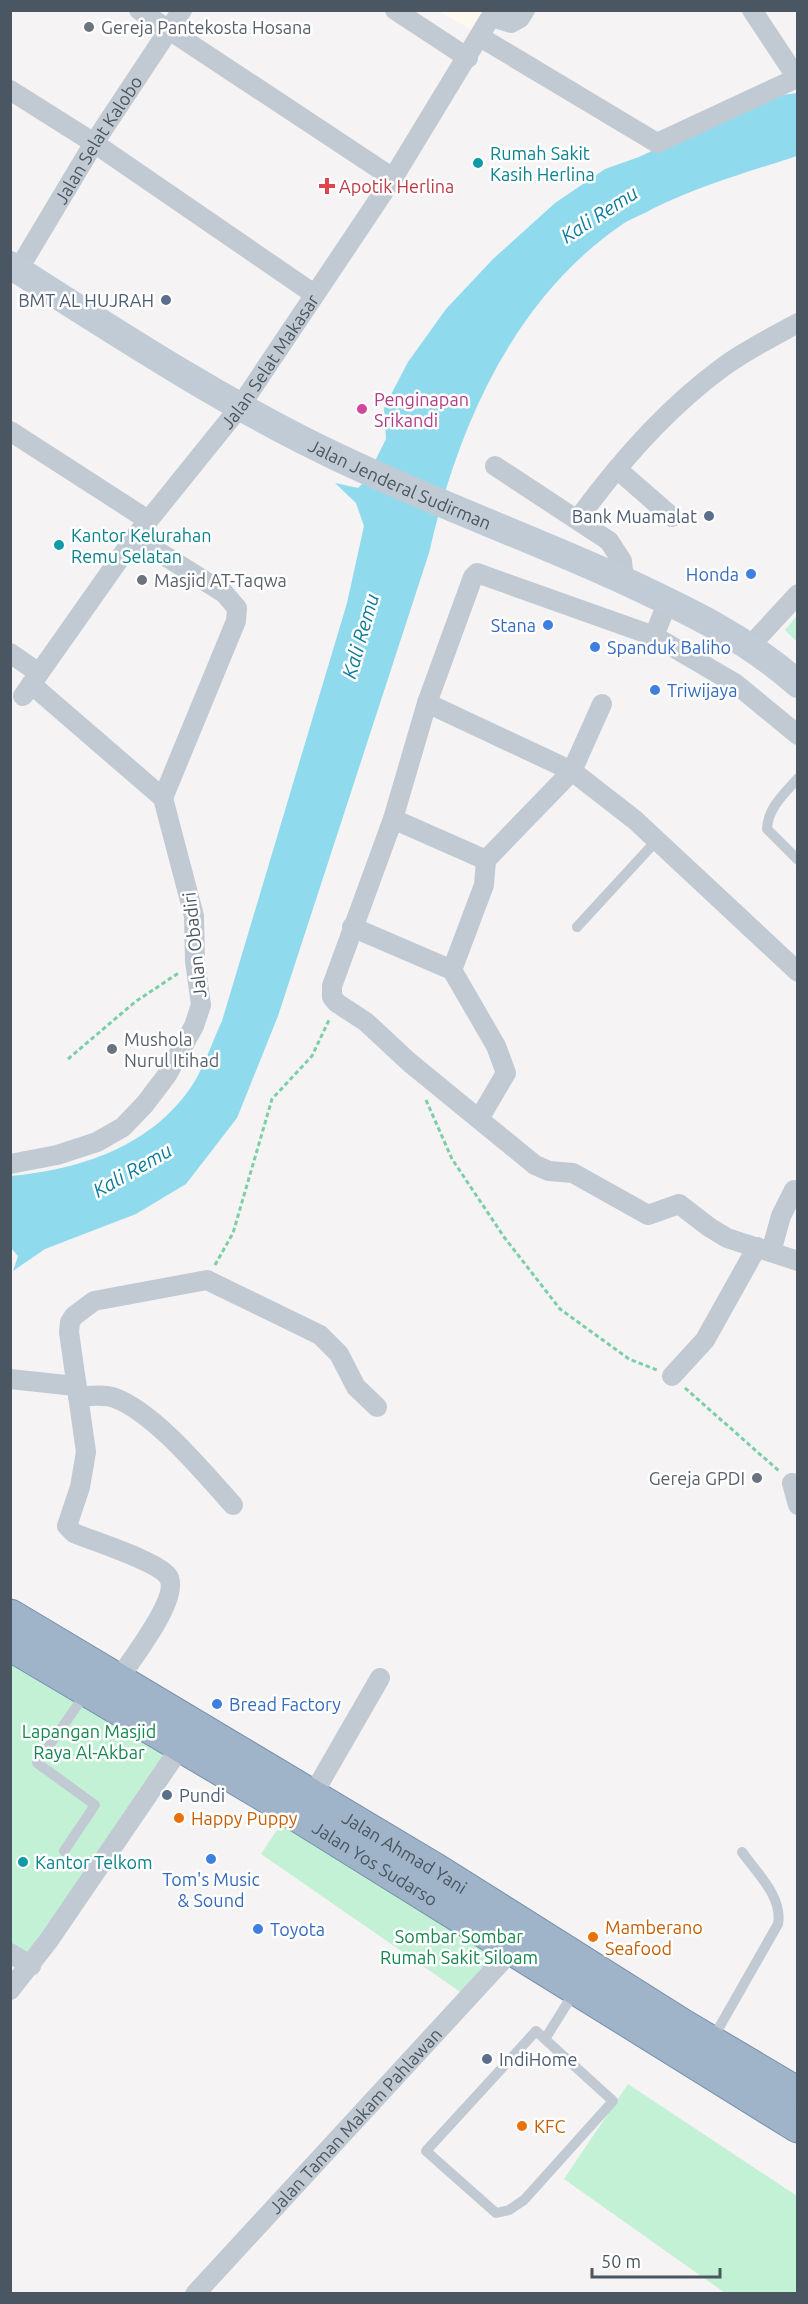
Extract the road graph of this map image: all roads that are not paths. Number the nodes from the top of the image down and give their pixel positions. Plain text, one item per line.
1 (139, 10) edge
2 (182, 10) edge
3 (395, 10) edge
4 (525, 10) edge
5 (752, 10) edge
6 (493, 14) edge
7 (168, 31) junction
8 (480, 37) junction
9 (468, 58) junction
10 (10, 90) edge
11 (94, 143) junction
12 (393, 178) junction
13 (14, 268) edge
14 (314, 294) junction
15 (798, 323) edge
16 (239, 408) junction
17 (10, 431) edge
18 (495, 466) dead end
19 (617, 469) junction
20 (672, 517) dead end
21 (578, 519) junction
22 (148, 520) junction
23 (135, 537) junction
24 (624, 581) junction
25 (798, 594) edge
26 (668, 601) junction
27 (654, 636) junction
28 (751, 645) junction
29 (10, 652) edge
30 (31, 684) junction
31 (798, 684) edge
32 (427, 702) junction
33 (602, 704) dead end
34 (798, 735) edge
35 (572, 771) junction
36 (798, 777) edge
37 (163, 798) junction
38 (393, 819) junction
39 (657, 840) junction
40 (486, 860) junction
41 (798, 860) edge
42 (352, 927) junction
43 (577, 927) dead end
44 (452, 970) junction
45 (798, 972) edge
46 (479, 1119) junction
47 (10, 1164) edge
48 (794, 1190) dead end
49 (764, 1250) junction
50 (798, 1261) edge
51 (672, 1376) road end
52 (10, 1379) edge
53 (77, 1391) junction
54 (376, 1407) dead end
55 (792, 1483) road end
56 (233, 1504) dead end
57 (798, 1504) edge
58 (10, 1616) edge
59 (10, 1644) edge
60 (380, 1678) dead end
61 (118, 1680) junction
62 (88, 1690) junction
63 (183, 1745) junction
64 (312, 1796) junction
65 (64, 1851) dead end
66 (742, 1852) dead end
67 (429, 1882) junction
68 (513, 1949) junction
69 (10, 1953) edge
70 (31, 1966) junction
71 (576, 1989) junction
72 (10, 1990) edge
73 (545, 2039) junction
74 (710, 2043) junction
75 (798, 2094) edge
76 (798, 2126) edge
77 (195, 2294) edge

1 - 7 street
2 - 7 street, Jalan Selat Kalobo
3 - 9 street
4 - 6 street
5 - 8 street
6 - 8 street, Jalan Selat Makasar
7 - 11 street, Jalan Selat Kalobo
7 - 12 street
8 - 9 street, Jalan Selat Makasar
9 - 12 street, Jalan Selat Makasar
10 - 11 street
11 - 13 street, Jalan Selat Kalobo
11 - 14 street
12 - 14 street, Jalan Selat Makasar
13 - 16 main road, Jalan Jenderal Sudirman
14 - 16 street, Jalan Selat Makasar
15 - 19 street
16 - 22 street, Jalan Selat Makasar
16 - 24 main road, Jalan Jenderal Sudirman
17 - 22 street
18 - 21 street
19 - 20 street
19 - 21 street
21 - 24 street
22 - 23 street, Jalan Selat Makasar
23 - 30 street, Jalan Selat Makasar
23 - 37 street
24 - 26 main road, Jalan Jenderal Sudirman
25 - 28 street
26 - 27 street
26 - 28 main road, Jalan Jenderal Sudirman
27 - 32 street
27 - 34 street
28 - 31 main road, Jalan Jenderal Sudirman
29 - 30 street
30 - 37 street
32 - 35 street
32 - 38 street
33 - 35 street
35 - 39 street
35 - 40 street
36 - 41 lane
37 - 47 street, Jalan Obadiri
38 - 40 street
38 - 42 street
39 - 43 lane
39 - 45 street
40 - 44 street
42 - 44 street
42 - 46 street
44 - 46 street
46 - 49 street
48 - 49 street
49 - 50 street
49 - 51 street
52 - 53 street
53 - 54 street
53 - 56 street
53 - 61 street
55 - 57 street
58 - 61 highway, Jalan Ahmad Yani
59 - 62 highway, Jalan Yos Sudarso
60 - 64 street
61 - 64 highway, Jalan Ahmad Yani
62 - 63 highway, Jalan Yos Sudarso
62 - 65 lane
63 - 67 highway, Jalan Yos Sudarso
63 - 70 street
64 - 67 highway, Jalan Ahmad Yani
66 - 74 lane
67 - 68 highway, Jalan Yos Sudarso
67 - 74 highway, Jalan Ahmad Yani
68 - 71 highway, Jalan Yos Sudarso
68 - 77 street, Jalan Taman Makam Pahlawan
69 - 70 street
70 - 72 street
71 - 73 lane
71 - 76 highway, Jalan Yos Sudarso
73 - 73 lane
74 - 75 highway, Jalan Ahmad Yani

